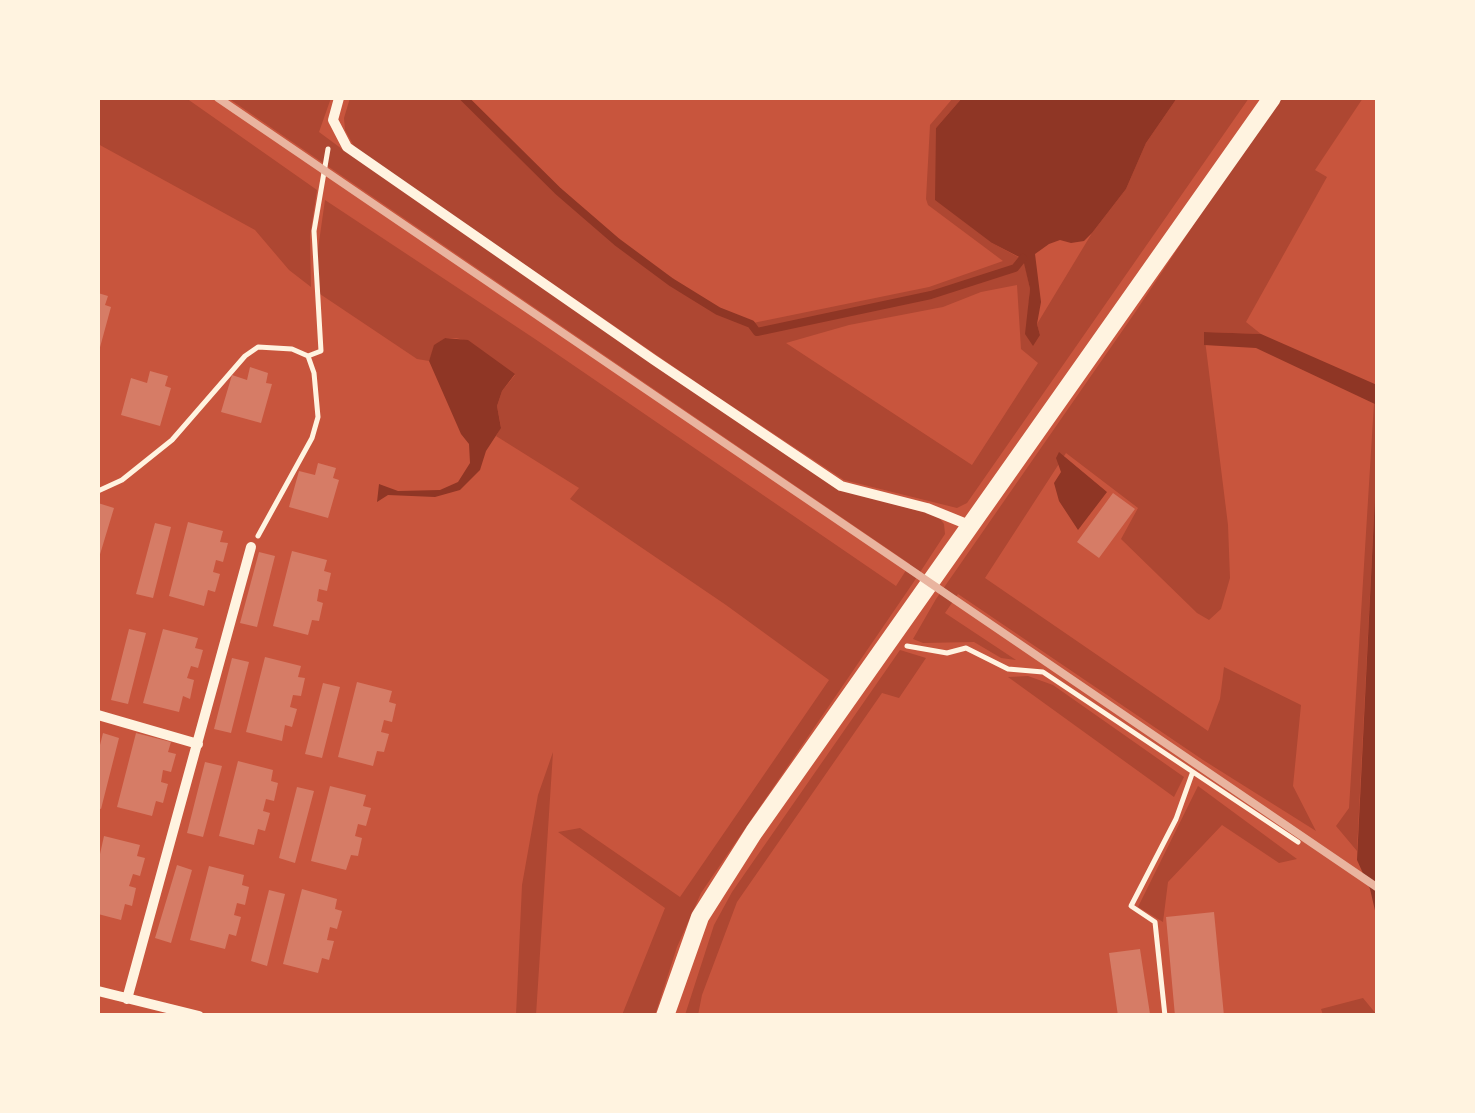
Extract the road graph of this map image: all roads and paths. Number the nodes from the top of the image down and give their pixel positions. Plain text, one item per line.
1 (338, 98) edge
2 (1272, 98) edge
3 (334, 120) junction
4 (308, 356) junction
5 (98, 491) edge
6 (969, 525) junction
7 (251, 547) joint
8 (890, 640) junction
9 (98, 715) edge
10 (198, 744) junction
11 (1192, 774) junction
12 (1298, 842) dead end
13 (98, 991) edge
14 (126, 998) junction
15 (199, 1016) edge
16 (665, 1016) edge
17 (1165, 1016) edge

1 - 3 street
2 - 6 street
3 - 4 path
3 - 6 street
4 - 5 path
4 - 7 path
6 - 8 street
7 - 10 street
8 - 11 path
8 - 16 street
9 - 10 street
10 - 14 street
11 - 12 path
11 - 17 path
13 - 14 street
14 - 15 street

